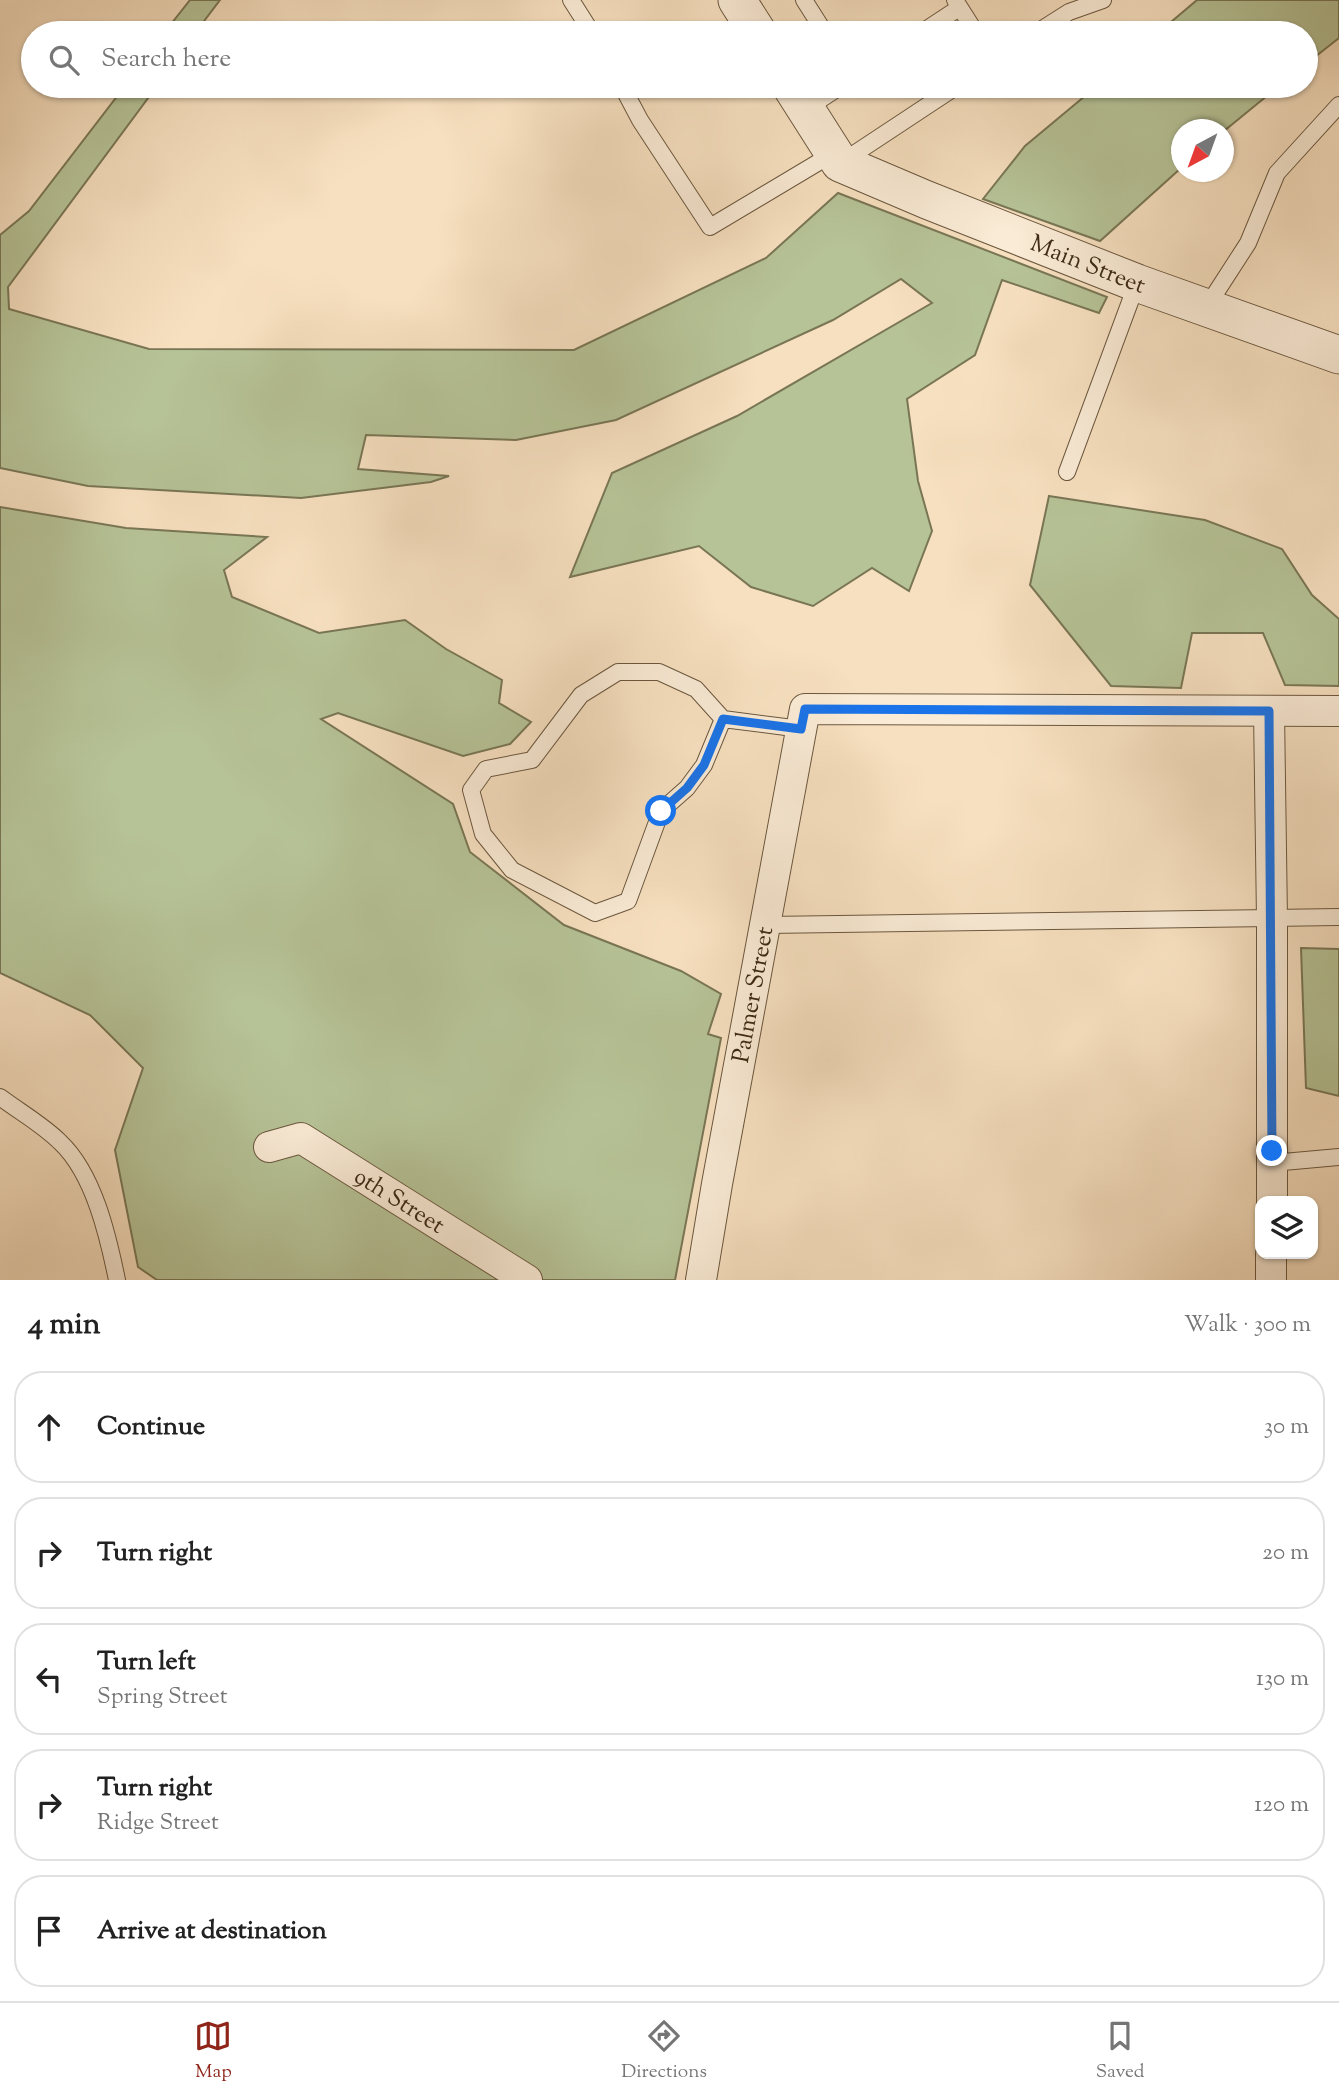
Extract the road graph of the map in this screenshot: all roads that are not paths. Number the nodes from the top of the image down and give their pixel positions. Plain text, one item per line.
1 (571, 0) edge
2 (737, 0) edge
3 (804, 0) edge
4 (1102, 0) edge
5 (957, 4) edge
6 (584, 21) edge
7 (750, 21) edge
8 (817, 21) edge
9 (935, 21) edge
10 (968, 21) edge
11 (1055, 21) edge
12 (628, 98) edge
13 (800, 98) edge
14 (937, 98) edge
15 (1339, 105) edge
16 (837, 158) junction
17 (1137, 283) junction
18 (1206, 307) junction
19 (1339, 355) edge
20 (1067, 472) dead end
21 (1339, 710) edge
22 (1269, 711) junction
23 (723, 719) junction
24 (803, 719) junction
25 (1339, 918) edge
26 (1272, 919) junction
27 (766, 925) junction
28 (0, 1097) edge
29 (269, 1147) dead end
30 (1339, 1157) edge
31 (1272, 1163) junction
32 (1272, 1196) edge
33 (1271, 1259) edge
34 (117, 1280) edge
35 (527, 1280) edge
36 (701, 1280) edge
37 (1271, 1280) edge

1 - 6 lane
2 - 7 street
3 - 8 lane
4 - 11 lane
5 - 9 lane
5 - 10 lane
12 - 16 lane
13 - 16 street
14 - 16 lane
15 - 18 lane
16 - 17 street, Main Street
17 - 18 street, Main Street
17 - 20 lane
18 - 19 street, Main Street
21 - 22 street
22 - 24 street
22 - 26 street
23 - 23 lane
23 - 24 lane
24 - 27 street, Palmer Street
25 - 26 lane
26 - 27 lane
26 - 31 street
27 - 36 street, Palmer Street
28 - 34 lane
29 - 35 street, 9th Street
30 - 31 lane
31 - 32 street
33 - 37 street

